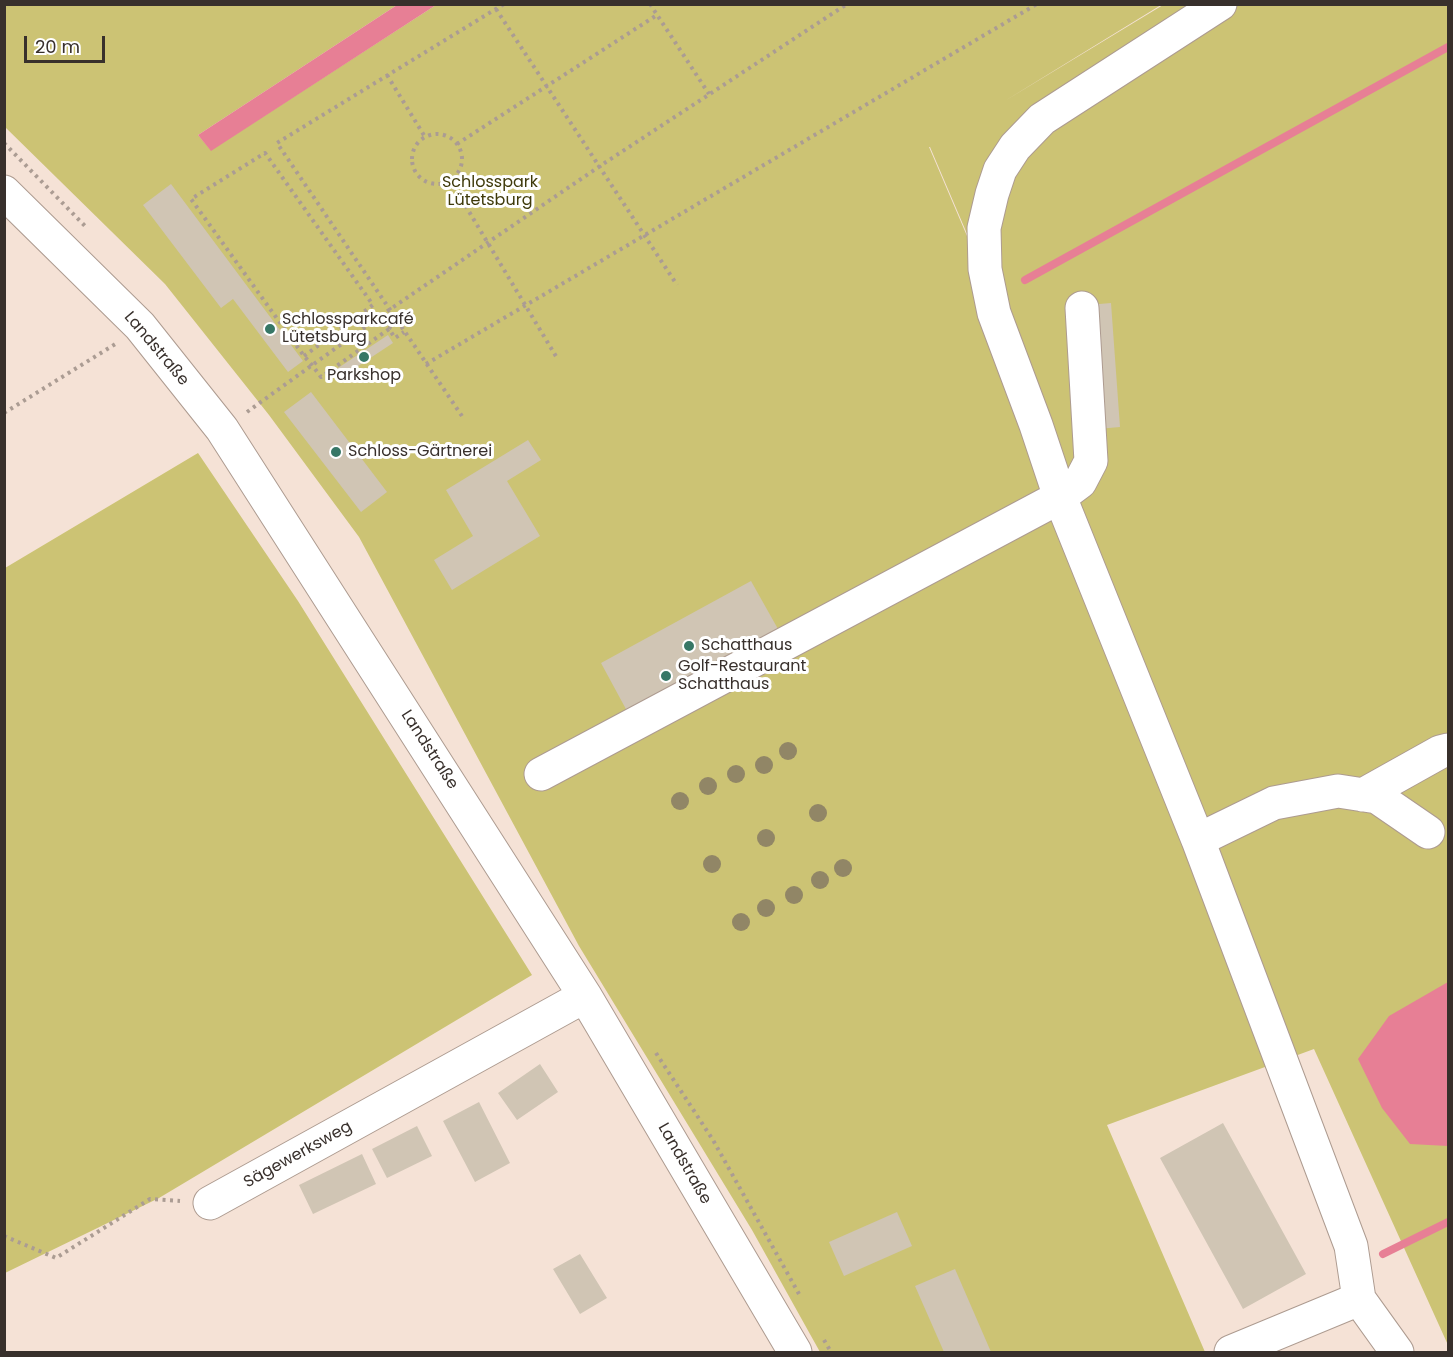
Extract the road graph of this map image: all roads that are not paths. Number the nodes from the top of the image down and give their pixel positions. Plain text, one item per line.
1 (1220, 4) edge
2 (4, 192) edge
3 (1082, 308) dead end
4 (1060, 497) junction
5 (1449, 750) edge
6 (541, 774) dead end
7 (1363, 795) junction
8 (1428, 832) dead end
9 (1198, 840) junction
10 (585, 996) junction
11 (210, 1203) road end
12 (1359, 1299) junction
13 (795, 1353) edge
14 (1231, 1353) edge
15 (1396, 1353) edge

1 - 4 street
2 - 10 street, Landstraße
3 - 4 street
4 - 6 street
4 - 9 street
5 - 7 street
7 - 8 street
7 - 9 street
9 - 12 street
10 - 11 street, Sägewerksweg
10 - 13 street, Landstraße
12 - 14 street
12 - 15 street

